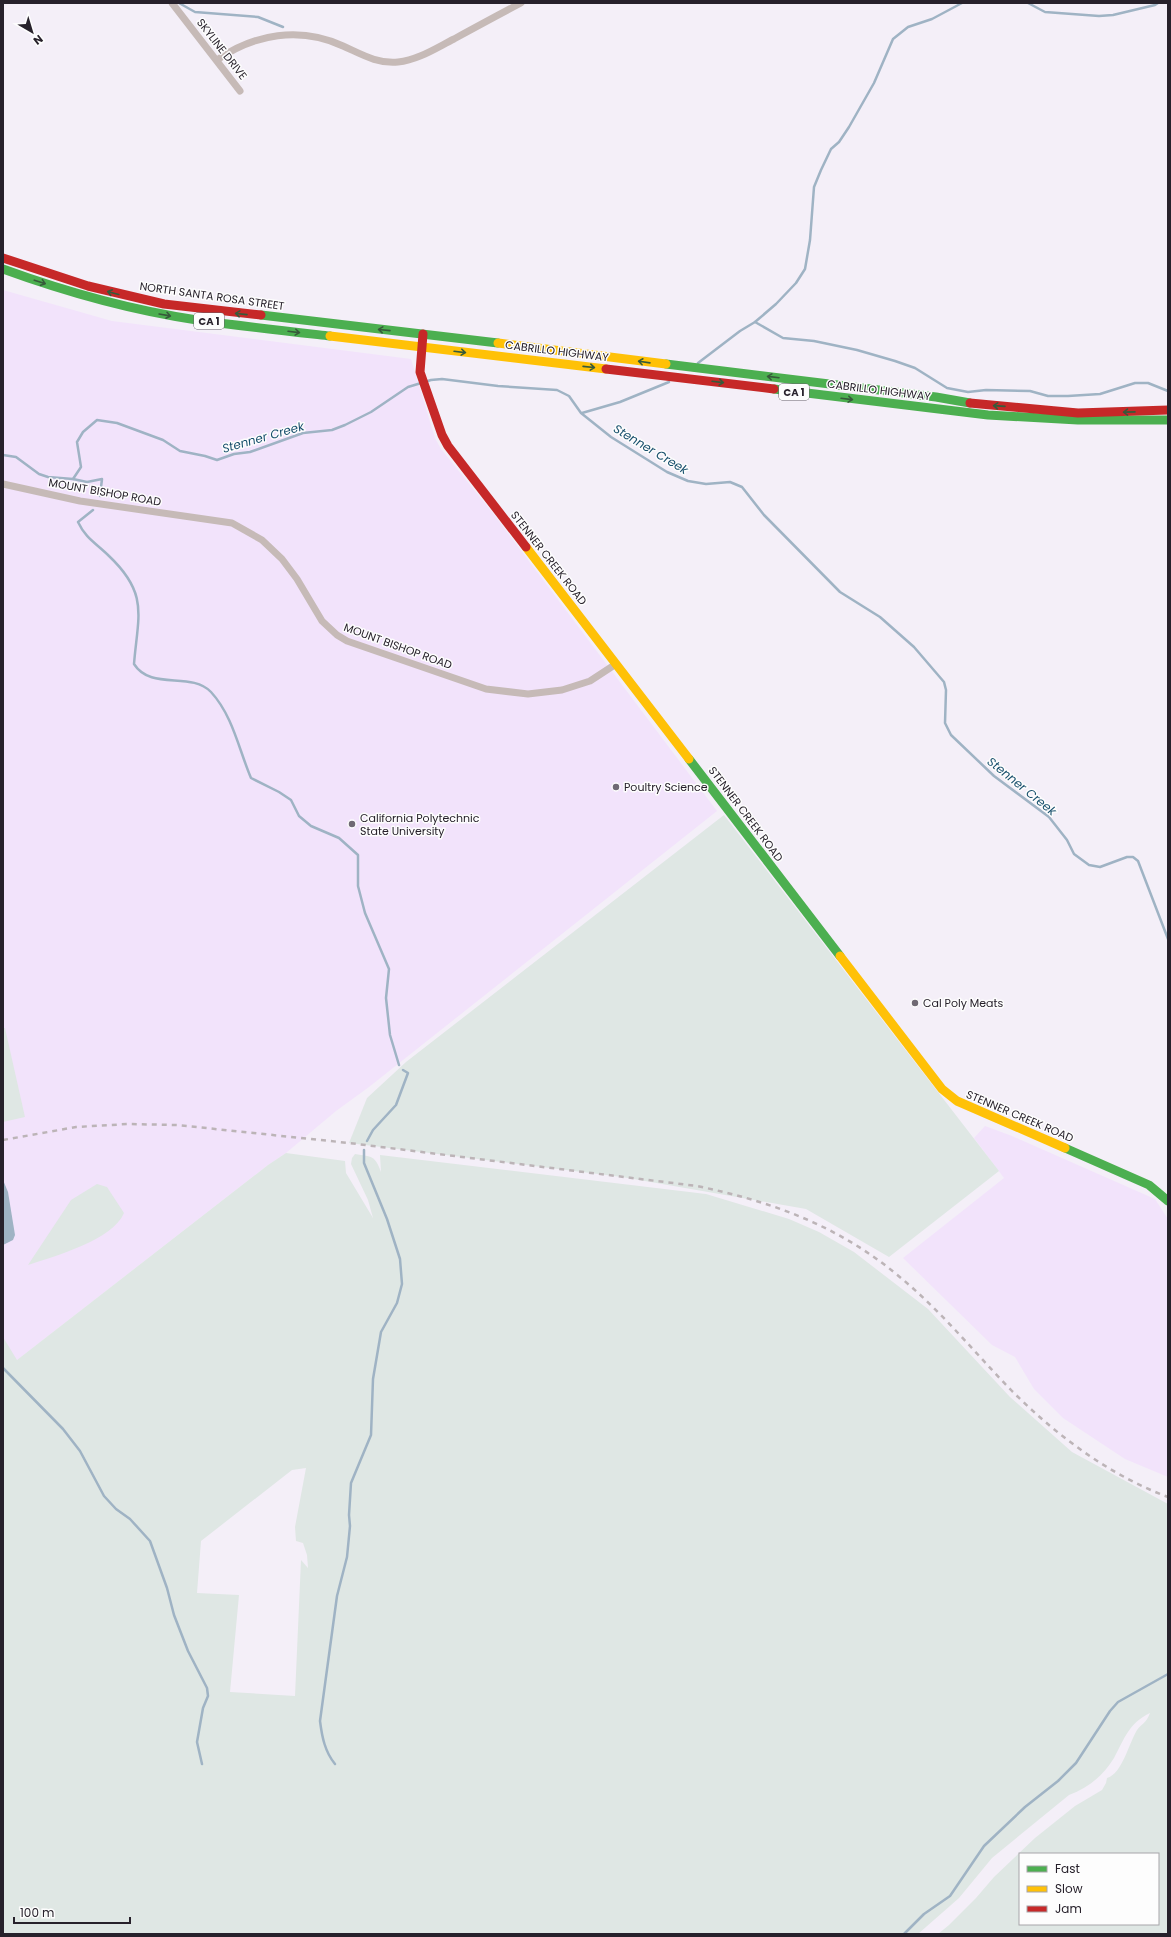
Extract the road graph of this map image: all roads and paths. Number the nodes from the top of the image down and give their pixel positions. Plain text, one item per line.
1 (172, 3) edge
2 (521, 3) edge
3 (217, 60) junction
4 (240, 90) dead end
5 (3, 258) edge
6 (3, 269) edge
7 (423, 334) junction
8 (421, 348) junction
9 (1168, 410) edge
10 (1168, 420) edge
11 (3, 484) edge
12 (616, 664) junction
13 (1168, 1201) edge

1 - 3 street, SKYLINE DRIVE
2 - 3 street
3 - 4 street, SKYLINE DRIVE
7 -> 5 main road, NORTH SANTA ROSA STREET / CA 1
6 -> 8 main road, CA 1
7 - 8 main road, STENNER CREEK ROAD
9 -> 7 main road, CABRILLO HIGHWAY / CA 1
8 -> 10 main road, CABRILLO HIGHWAY / CA 1
8 - 12 main road, STENNER CREEK ROAD
11 - 12 street, MOUNT BISHOP ROAD
12 - 13 main road, STENNER CREEK ROAD

